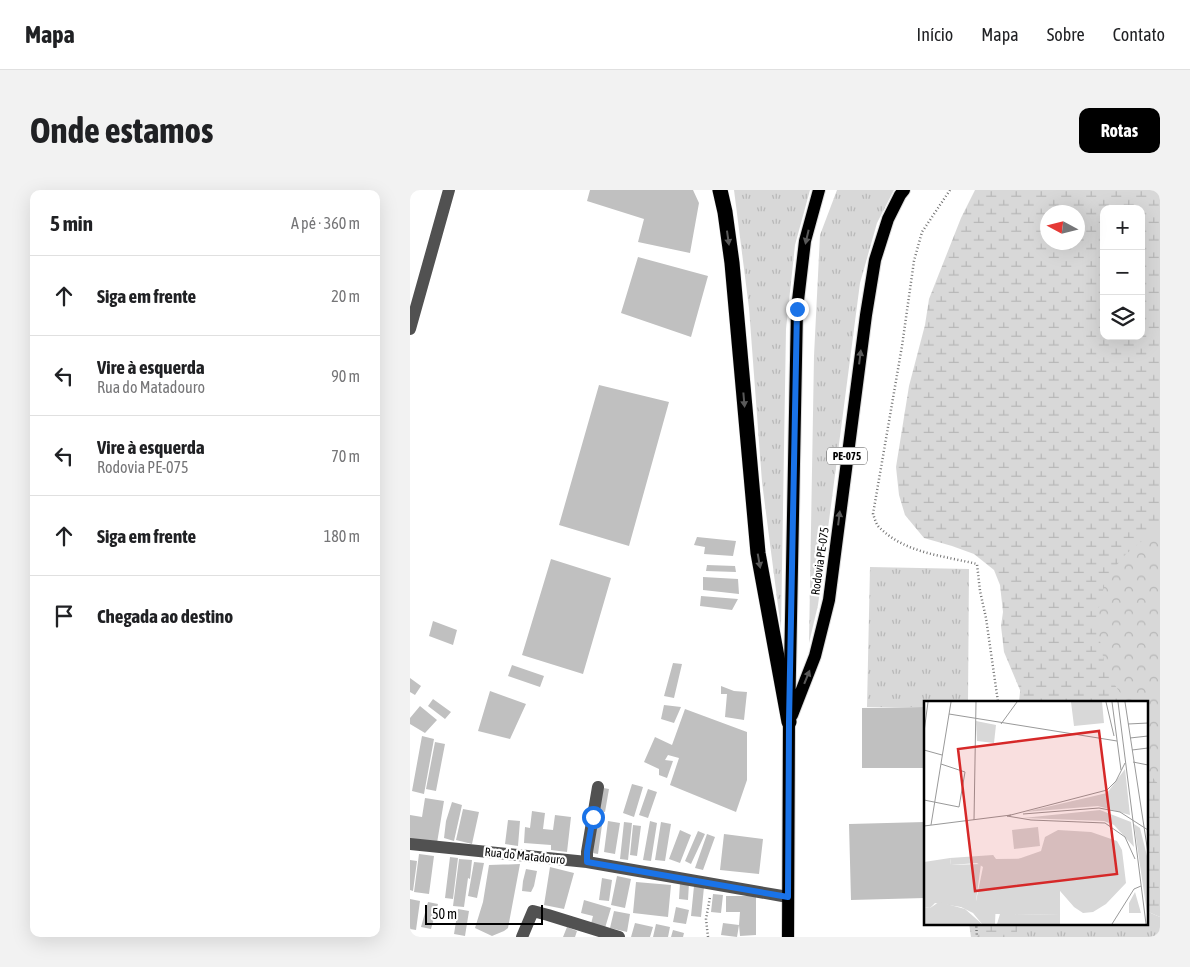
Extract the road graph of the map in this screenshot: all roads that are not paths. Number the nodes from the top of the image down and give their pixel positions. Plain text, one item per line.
1 (449, 190) edge
2 (720, 190) edge
3 (819, 190) edge
4 (904, 190) edge
5 (410, 329) edge
6 (789, 722) junction
7 (598, 787) dead end
8 (410, 844) edge
9 (587, 862) junction
10 (788, 897) junction
11 (522, 937) edge
12 (619, 937) edge
13 (788, 937) edge

1 - 5 street
2 -> 6 highway
3 -> 6 main road, PE-075
6 -> 4 main road, Rodovia PE-075 / PE-075
6 - 10 main road, Rodovia PE-075 / PE-075
7 - 9 street
8 - 9 street, Rua do Matadouro
9 - 10 street, Rua do Matadouro
10 - 13 main road, Rodovia PE-075 / PE-075
11 - 12 street

